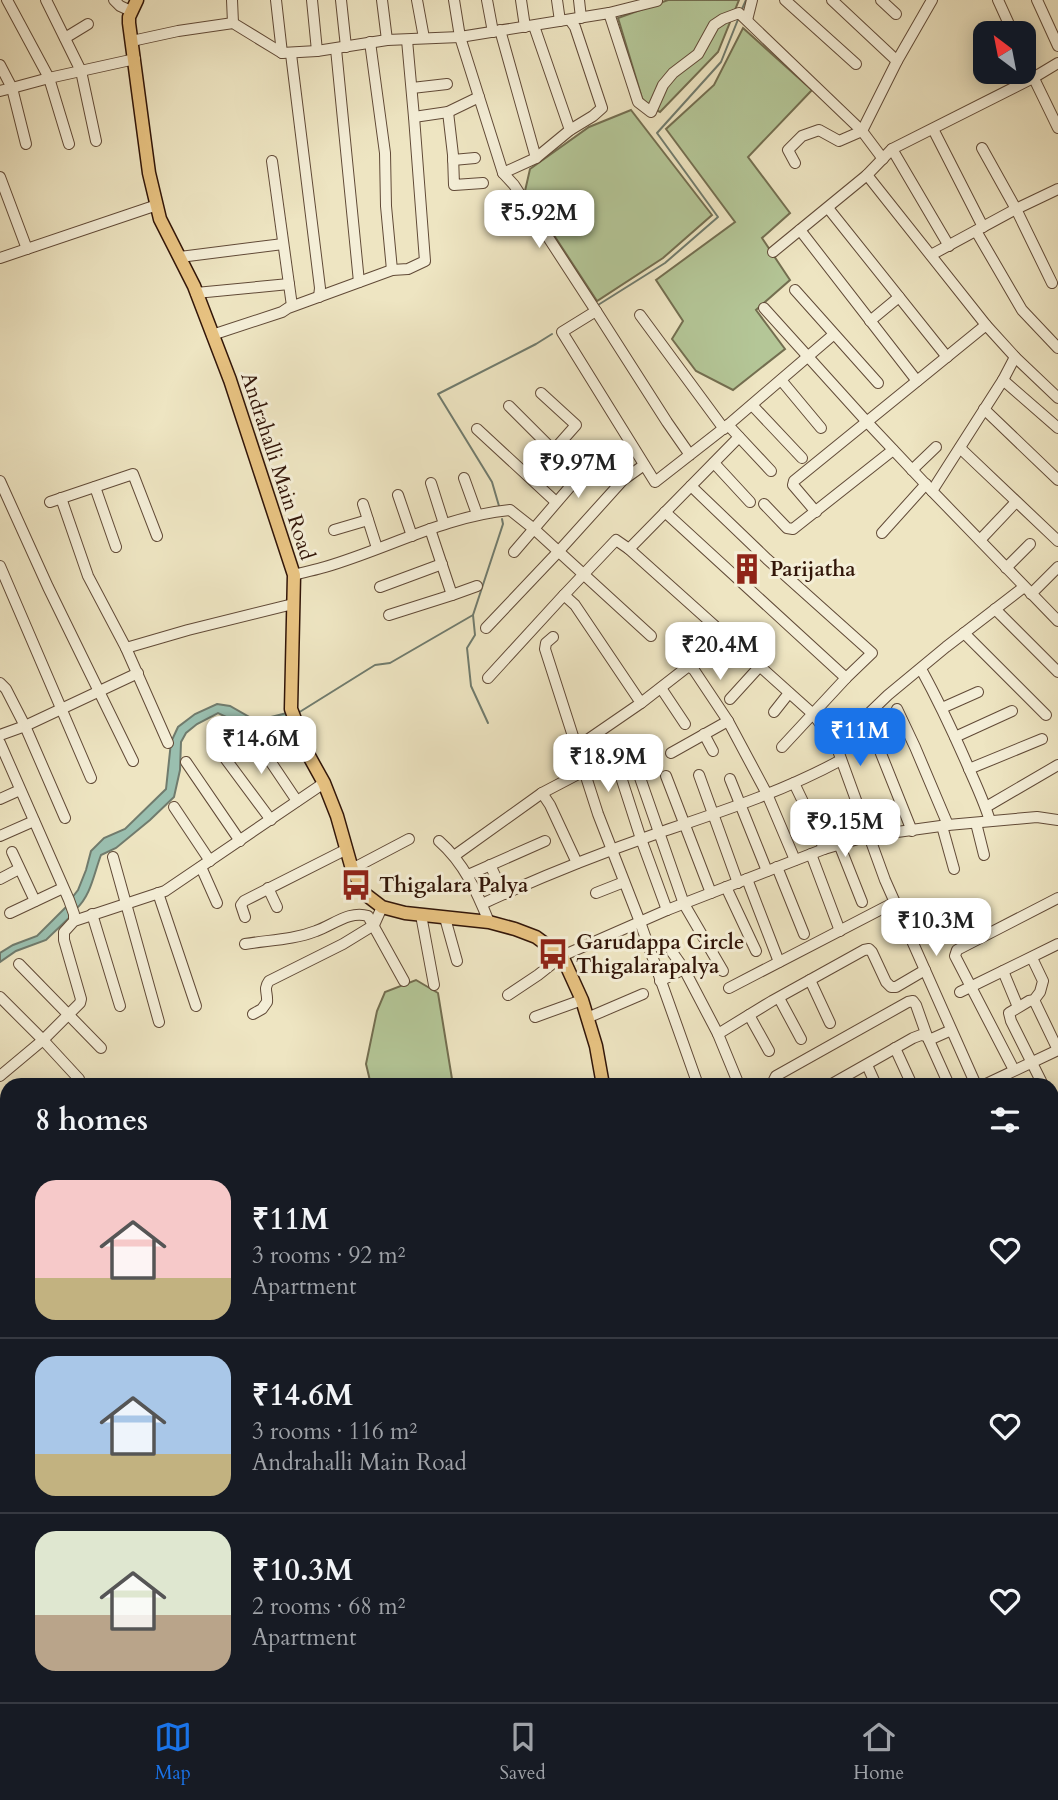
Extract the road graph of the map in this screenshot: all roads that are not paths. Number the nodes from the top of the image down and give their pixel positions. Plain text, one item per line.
1 (7, 0) edge
2 (46, 0) edge
3 (114, 0) edge
4 (232, 0) edge
5 (276, 0) edge
6 (312, 0) edge
7 (341, 0) edge
8 (382, 0) edge
9 (417, 0) edge
10 (454, 0) edge
11 (488, 0) edge
12 (521, 0) edge
13 (557, 0) edge
14 (579, 0) edge
15 (752, 0) edge
16 (785, 0) edge
17 (832, 0) edge
18 (881, 0) edge
19 (932, 0) edge
20 (998, 0) edge
21 (1037, 0) edge
22 (657, 1) edge
23 (134, 6) edge
24 (609, 13) junction
25 (896, 14) dead end
26 (743, 16) junction
27 (570, 20) junction
28 (1008, 21) edge
29 (233, 23) junction
30 (88, 24) dead end
31 (530, 26) junction
32 (496, 31) junction
33 (65, 37) junction
34 (460, 37) junction
35 (424, 38) junction
36 (387, 40) junction
37 (407, 40) junction
38 (132, 41) junction
39 (370, 42) junction
40 (1058, 46) edge
41 (341, 48) junction
42 (317, 51) junction
43 (286, 54) junction
44 (135, 59) junction
45 (897, 61) junction
46 (1058, 63) edge
47 (856, 64) dead end
48 (0, 65) edge
49 (81, 71) junction
50 (1036, 76) edge
51 (49, 78) junction
52 (447, 84) dead end
53 (1021, 84) edge
54 (1036, 84) edge
55 (12, 88) junction
56 (412, 88) junction
57 (0, 91) edge
58 (479, 97) junction
59 (448, 112) junction
60 (414, 117) junction
61 (1058, 128) edge
62 (933, 129) junction
63 (570, 130) junction
64 (862, 131) junction
65 (96, 141) dead end
66 (26, 144) dead end
67 (69, 144) dead end
68 (982, 148) dead end
69 (892, 149) junction
70 (475, 158) dead end
71 (537, 158) junction
72 (883, 159) junction
73 (453, 160) junction
74 (272, 161) dead end
75 (795, 163) dead end
76 (503, 173) junction
77 (867, 175) junction
78 (0, 177) edge
79 (483, 183) dead end
80 (1058, 189) edge
81 (157, 205) junction
82 (828, 208) junction
83 (1016, 209) junction
84 (979, 228) junction
85 (800, 230) junction
86 (283, 244) junction
87 (949, 246) junction
88 (27, 249) junction
89 (773, 252) dead end
90 (931, 255) junction
91 (180, 257) junction
92 (0, 258) edge
93 (392, 270) junction
94 (359, 282) junction
95 (1052, 283) dead end
96 (289, 284) junction
97 (794, 290) dead end
98 (196, 293) junction
99 (318, 297) junction
100 (899, 298) junction
101 (292, 306) junction
102 (764, 309) dead end
103 (596, 311) junction
104 (640, 315) dead end
105 (870, 320) junction
106 (986, 324) junction
107 (212, 335) junction
108 (833, 335) junction
109 (1058, 348) edge
110 (807, 357) junction
111 (947, 357) junction
112 (1015, 357) junction
113 (780, 380) junction
114 (1003, 380) junction
115 (917, 381) junction
116 (878, 383) dead end
117 (541, 393) dead end
118 (1058, 398) edge
119 (752, 405) junction
120 (509, 406) dead end
121 (985, 409) junction
122 (867, 422) junction
123 (725, 427) junction
124 (821, 428) dead end
125 (477, 429) dead end
126 (1058, 429) edge
127 (739, 437) junction
128 (936, 447) dead end
129 (960, 448) junction
130 (893, 450) junction
131 (553, 451) junction
132 (599, 453) dead end
133 (690, 455) junction
134 (802, 458) dead end
135 (714, 463) junction
136 (644, 465) junction
137 (912, 470) junction
138 (771, 471) dead end
139 (579, 476) junction
140 (464, 478) dead end
141 (1058, 480) edge
142 (0, 481) edge
143 (431, 483) dead end
144 (691, 486) junction
145 (95, 487) junction
146 (929, 488) junction
147 (398, 495) dead end
148 (556, 502) junction
149 (750, 502) dead end
150 (1016, 502) junction
151 (363, 504) dead end
152 (764, 504) dead end
153 (665, 512) junction
154 (816, 512) junction
155 (477, 514) junction
156 (368, 520) junction
157 (444, 524) junction
158 (534, 528) junction
159 (430, 529) junction
160 (334, 530) dead end
161 (882, 533) dead end
162 (157, 536) dead end
163 (412, 536) junction
164 (980, 540) junction
165 (1058, 541) edge
166 (1030, 544) dead end
167 (116, 547) dead end
168 (377, 548) junction
169 (629, 549) junction
170 (514, 552) dead end
171 (558, 552) junction
172 (442, 564) junction
173 (0, 566) edge
174 (1058, 567) edge
175 (1006, 568) junction
176 (584, 574) junction
177 (294, 575) junction
178 (477, 586) dead end
179 (380, 587) dead end
180 (1027, 590) junction
181 (452, 594) junction
182 (564, 595) junction
183 (293, 604) junction
184 (995, 609) junction
185 (389, 615) dead end
186 (1057, 619) edge
187 (486, 628) dead end
188 (964, 633) junction
189 (651, 636) dead end
190 (553, 637) dead end
191 (126, 648) junction
192 (760, 666) junction
193 (921, 669) junction
194 (1058, 672) edge
195 (138, 673) junction
196 (488, 678) dead end
197 (846, 678) junction
198 (0, 683) edge
199 (661, 688) junction
200 (100, 692) junction
201 (978, 692) dead end
202 (789, 693) junction
203 (730, 699) dead end
204 (641, 704) junction
205 (942, 708) junction
206 (62, 709) junction
207 (897, 709) dead end
208 (1012, 711) dead end
209 (774, 712) dead end
210 (813, 714) junction
211 (1046, 715) dead end
212 (728, 721) junction
213 (685, 724) dead end
214 (24, 726) junction
215 (704, 734) junction
216 (0, 735) edge
217 (874, 736) dead end
218 (955, 737) junction
219 (1042, 739) dead end
220 (213, 741) dead end
221 (0, 743) edge
222 (168, 743) dead end
223 (836, 745) junction
224 (577, 747) junction
225 (782, 747) dead end
226 (713, 751) dead end
227 (671, 753) dead end
228 (223, 756) junction
229 (841, 760) junction
230 (133, 761) dead end
231 (186, 762) dead end
232 (1058, 765) edge
233 (969, 769) junction
234 (584, 771) junction
235 (638, 772) dead end
236 (699, 775) dead end
237 (666, 776) dead end
238 (621, 777) dead end
239 (92, 778) dead end
240 (730, 779) dead end
241 (324, 783) junction
242 (794, 783) junction
243 (20, 790) junction
244 (542, 793) junction
245 (767, 794) junction
246 (0, 799) edge
247 (297, 801) junction
248 (742, 804) junction
249 (174, 807) dead end
250 (986, 807) junction
251 (714, 813) junction
252 (65, 818) dead end
253 (271, 820) junction
254 (1058, 820) edge
255 (34, 821) junction
256 (990, 821) junction
257 (976, 823) junction
258 (684, 824) junction
259 (945, 826) junction
260 (912, 831) junction
261 (659, 832) junction
262 (0, 836) edge
263 (869, 836) junction
264 (409, 839) dead end
265 (641, 839) junction
266 (240, 841) junction
267 (439, 841) dead end
268 (545, 841) dead end
269 (839, 844) junction
270 (347, 849) junction
271 (824, 849) junction
272 (611, 851) junction
273 (12, 852) dead end
274 (811, 854) junction
275 (984, 855) dead end
276 (454, 856) junction
277 (113, 857) dead end
278 (795, 860) junction
279 (578, 863) junction
280 (206, 864) junction
281 (490, 866) junction
282 (19, 869) junction
283 (352, 869) junction
284 (772, 869) junction
285 (954, 869) dead end
286 (468, 875) junction
287 (0, 879) edge
288 (742, 881) junction
289 (624, 882) junction
290 (726, 887) junction
291 (63, 888) junction
292 (268, 888) junction
293 (158, 893) junction
294 (596, 893) dead end
295 (711, 893) junction
296 (505, 894) junction
297 (1058, 898) edge
298 (35, 901) junction
299 (862, 902) dead end
300 (895, 902) junction
301 (217, 903) dead end
302 (126, 904) junction
303 (482, 904) junction
304 (684, 904) junction
305 (277, 907) dead end
306 (382, 907) junction
307 (667, 910) junction
308 (10, 913) dead end
309 (92, 914) junction
310 (421, 915) junction
311 (245, 917) dead end
312 (74, 918) junction
313 (446, 918) junction
314 (489, 922) junction
315 (640, 922) junction
316 (374, 925) junction
317 (840, 930) junction
318 (804, 934) dead end
319 (245, 944) dead end
320 (1058, 944) edge
321 (756, 951) dead end
322 (673, 952) dead end
323 (562, 956) junction
324 (1032, 958) junction
325 (457, 961) dead end
326 (779, 962) junction
327 (19, 964) dead end
328 (684, 968) junction
329 (925, 970) junction
330 (723, 971) dead end
331 (1003, 971) junction
332 (810, 980) junction
333 (404, 981) dead end
334 (660, 981) junction
335 (434, 985) dead end
336 (971, 987) junction
337 (729, 988) dead end
338 (960, 992) dead end
339 (643, 994) dead end
340 (508, 995) dead end
341 (0, 997) edge
342 (779, 998) junction
343 (582, 1000) junction
344 (1034, 1000) junction
345 (120, 1006) dead end
346 (195, 1006) dead end
347 (1018, 1007) junction
348 (253, 1014) dead end
349 (69, 1015) junction
350 (749, 1015) junction
351 (535, 1017) dead end
352 (587, 1018) junction
353 (159, 1022) dead end
354 (831, 1023) dead end
355 (947, 1032) dead end
356 (718, 1034) junction
357 (928, 1038) junction
358 (801, 1039) dead end
359 (43, 1040) junction
360 (101, 1048) dead end
361 (895, 1048) junction
362 (1058, 1050) edge
363 (769, 1051) dead end
364 (1032, 1062) junction
365 (867, 1065) junction
366 (1014, 1070) junction
367 (0, 1076) edge
368 (77, 1078) edge
369 (602, 1078) edge
370 (695, 1078) edge
371 (736, 1078) edge
372 (775, 1078) edge
373 (843, 1078) edge
374 (873, 1078) edge
375 (909, 1078) edge
376 (946, 1078) edge
377 (973, 1078) edge
378 (1007, 1078) edge
379 (1040, 1078) edge

1 - 51 street
2 - 33 street
3 - 23 street
4 - 29 street
5 - 43 street
6 - 42 street
7 - 41 street
8 - 36 street
9 - 35 street
10 - 34 street
11 - 32 street
12 - 31 street
13 - 27 street
14 - 27 street
15 - 26 street
16 - 47 street
17 - 45 street
18 - 25 street
19 - 45 street
20 - 28 street
21 - 40 street
22 - 24 street
23 - 38 main road, Andrahalli Main Road
24 - 26 street
24 - 27 street
26 - 64 street
27 - 31 street
27 - 63 street
29 - 38 street
29 - 43 street
30 - 33 street
31 - 32 street
31 - 63 street
32 - 34 street
32 - 71 street
33 - 49 street
34 - 35 street
34 - 58 street
35 - 37 street
36 - 37 street
36 - 39 street
37 - 56 street
38 - 44 main road, Andrahalli Main Road
39 - 41 street
39 - 93 street
41 - 42 street
41 - 94 street
42 - 43 street
43 - 99 street
44 - 49 street
44 - 81 main road, Andrahalli Main Road
45 - 64 street
46 - 50 street
48 - 55 street
49 - 51 street
49 - 65 street
51 - 55 street
51 - 67 street
52 - 56 street
53 - 62 street
54 - 61 street
55 - 57 street
55 - 66 street
56 - 60 street
58 - 59 street
58 - 76 street
59 - 60 street
59 - 73 street
60 - 93 street
62 - 69 street
62 - 84 street
63 - 71 street
64 - 72 street
64 - 75 street
68 - 83 street
69 - 72 street
69 - 87 street
70 - 73 street
71 - 76 street
72 - 77 street
73 - 79 street
74 - 86 street
76 - 103 street
77 - 82 street
77 - 90 street
78 - 88 street
80 - 83 street
81 - 88 street
81 - 91 main road, Andrahalli Main Road
82 - 85 street
82 - 100 street
83 - 84 street
83 - 95 street
84 - 87 street
84 - 109 street
85 - 89 street
85 - 105 street
86 - 91 street
86 - 96 street
87 - 90 street
88 - 92 street
90 - 106 street
91 - 98 main road, Andrahalli Main Road
93 - 94 street
94 - 99 street
96 - 98 street
96 - 101 street
97 - 108 street
98 - 107 main road, Andrahalli Main Road
99 - 101 street
100 - 105 street
100 - 111 street
101 - 107 street
102 - 110 street
103 - 133 street
103 - 136 street
104 - 123 street
105 - 115 street
106 - 111 street
106 - 112 street
107 - 177 main road, Andrahalli Main Road
108 - 110 street
108 - 116 street
110 - 113 street
110 - 122 street
111 - 115 street
112 - 114 street
112 - 118 street
113 - 119 street
113 - 124 street
114 - 121 street
114 - 126 street
115 - 122 street
117 - 131 street
119 - 123 street
119 - 134 street
120 - 131 street
121 - 129 street
121 - 141 street
122 - 130 street
122 - 154 street
123 - 127 street
123 - 133 street
125 - 148 street
127 - 135 street
127 - 138 street
128 - 137 street
129 - 146 street
129 - 150 street
130 - 137 street
130 - 154 street
131 - 139 street
132 - 139 street
133 - 136 street
135 - 144 street
135 - 149 street
136 - 171 street
137 - 146 street
139 - 148 street
140 - 155 street
142 - 200 street
143 - 157 street
144 - 153 street
144 - 197 street
145 - 162 street
145 - 167 street
145 - 191 street
146 - 161 street
146 - 164 street
147 - 163 street
148 - 158 street
150 - 164 street
150 - 165 street
151 - 156 street
152 - 154 street
153 - 169 street
153 - 197 street
155 - 157 street
155 - 158 street
156 - 160 street
156 - 168 street
157 - 159 street
158 - 170 street
158 - 171 street
159 - 163 street
159 - 172 street
163 - 168 street
164 - 175 street
166 - 175 street
168 - 177 street
169 - 176 street
169 - 192 street
171 - 176 street
171 - 187 street
172 - 179 street
172 - 181 street
173 - 206 street
174 - 180 street
175 - 180 street
176 - 182 street
176 - 189 street
177 - 183 main road, Andrahalli Main Road
178 - 181 street
180 - 184 street
180 - 186 street
181 - 185 street
182 - 196 street
182 - 204 street
183 - 191 street
183 - 241 main road, Andrahalli Main Road
184 - 188 street
184 - 194 street
188 - 193 street
188 - 211 street
190 - 224 street
191 - 195 street
192 - 202 street
192 - 203 street
193 - 205 street
193 - 223 street
195 - 200 street
195 - 222 street
197 - 210 street
198 - 214 street
199 - 204 street
199 - 212 street
199 - 213 street
200 - 206 street
200 - 230 street
201 - 205 street
202 - 209 street
202 - 210 street
204 - 224 street
205 - 218 street
206 - 214 street
206 - 239 street
207 - 259 street
208 - 218 street
210 - 223 street
210 - 225 street
212 - 215 street
212 - 245 street
214 - 216 street
214 - 252 street
215 - 226 street
215 - 227 street
217 - 260 street
218 - 233 street
219 - 233 street
220 - 228 street
221 - 243 street
223 - 229 street
224 - 234 street
228 - 247 street
228 - 253 street
229 - 242 street
229 - 263 street
231 - 266 street
232 - 250 street
233 - 250 street
234 - 244 street
234 - 272 street
235 - 261 street
236 - 251 street
237 - 258 street
238 - 265 street
240 - 248 street
241 - 247 street
241 - 270 main road, Andrahalli Main Road
242 - 245 street
242 - 271 street
243 - 246 street
243 - 255 street
244 - 276 street
244 - 279 street
245 - 248 street
245 - 278 street
247 - 253 street
248 - 251 street
248 - 284 street
249 - 280 street
250 - 256 street
251 - 258 street
251 - 288 street
253 - 266 street
254 - 256 street
255 - 262 street
255 - 291 street
256 - 257 street
257 - 259 street
257 - 275 street
258 - 261 street
258 - 295 street
259 - 260 street
259 - 285 street
260 - 263 street
261 - 265 street
261 - 304 street
263 - 269 street
263 - 300 street
264 - 283 street
265 - 272 street
265 - 307 street
266 - 280 street
267 - 276 street
268 - 281 street
269 - 271 street
269 - 299 street
270 - 283 main road, Andrahalli Main Road
270 - 292 street
271 - 274 street
272 - 279 street
272 - 289 street
273 - 282 street
274 - 278 street
274 - 317 street
276 - 286 street
277 - 302 street
278 - 284 street
279 - 296 street
280 - 293 street
280 - 301 street
281 - 286 street
281 - 296 street
282 - 287 street
282 - 298 street
283 - 306 main road, Andrahalli Main Road
284 - 288 street
284 - 318 street
286 - 303 street
288 - 290 street
288 - 326 street
289 - 294 street
289 - 315 street
290 - 295 street
290 - 321 street
291 - 298 street
291 - 312 street
292 - 305 street
292 - 311 street
293 - 302 street
293 - 346 street
295 - 304 street
296 - 303 street
297 - 336 street
298 - 308 street
300 - 317 street
300 - 329 street
302 - 309 street
302 - 353 street
303 - 314 street
304 - 307 street
304 - 330 street
306 - 310 main road
306 - 316 street
307 - 315 street
309 - 312 street
309 - 345 street
310 - 313 main road
310 - 335 street
312 - 349 street
313 - 314 main road
313 - 325 street
314 - 323 main road
315 - 323 street
315 - 334 street
316 - 319 street
316 - 333 street
316 - 348 street
317 - 326 street
320 - 324 street
322 - 328 street
323 - 340 street
323 - 343 main road
324 - 331 street
324 - 344 street
326 - 337 street
327 - 349 street
328 - 334 street
328 - 356 street
329 - 332 street
329 - 377 street
331 - 336 street
331 - 347 street
332 - 342 street
332 - 354 street
334 - 370 street
336 - 338 street
336 - 366 street
339 - 352 street
341 - 359 street
342 - 350 street
342 - 358 street
343 - 351 street
343 - 352 main road
344 - 347 street
344 - 362 street
347 - 364 street
349 - 359 street
349 - 360 street
350 - 356 street
350 - 363 street
352 - 369 main road
355 - 357 street
356 - 371 street
357 - 361 street
357 - 372 street
357 - 376 street
359 - 367 street
359 - 368 street
361 - 365 street
361 - 375 street
362 - 364 street
364 - 366 street
364 - 379 street
365 - 373 street
365 - 374 street
366 - 378 street

